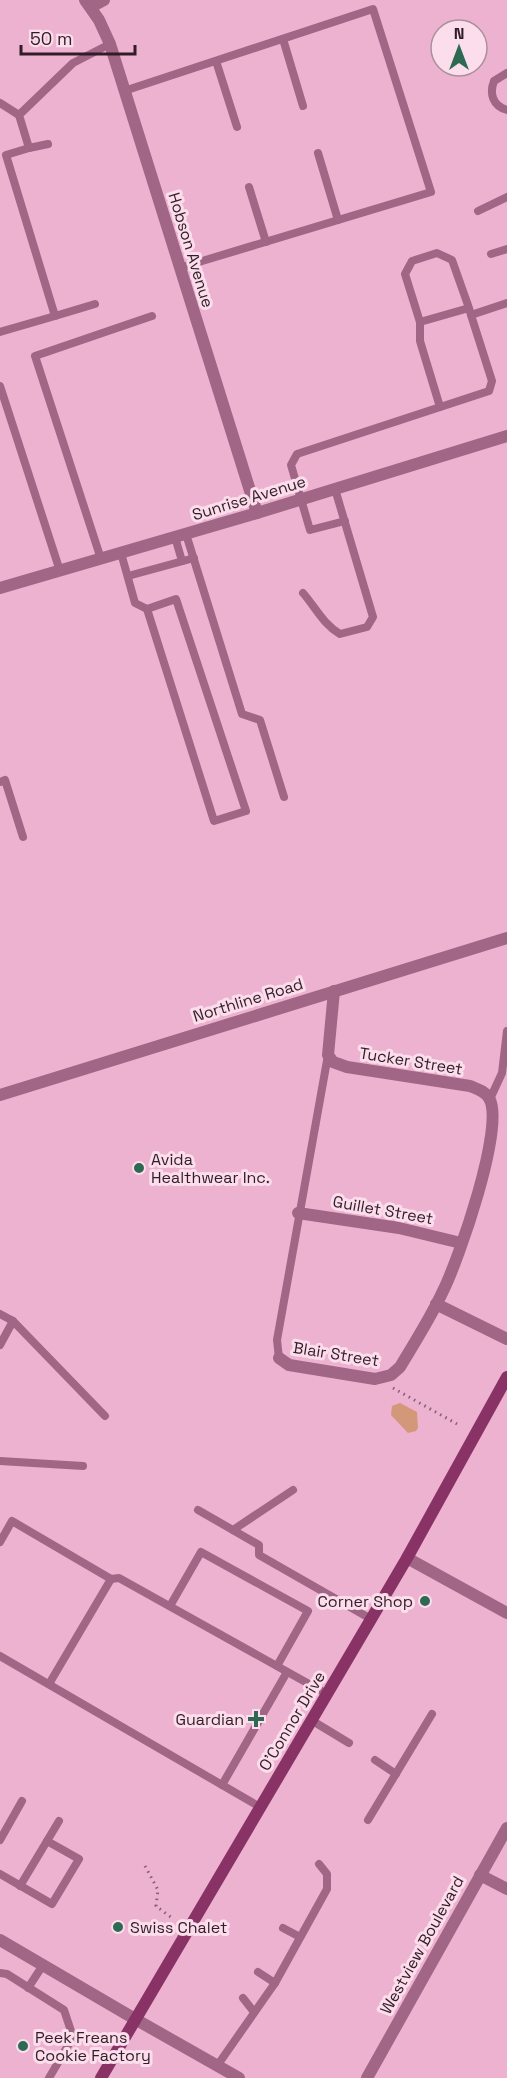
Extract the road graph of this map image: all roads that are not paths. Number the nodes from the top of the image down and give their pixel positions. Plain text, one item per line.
1 (104, 0) edge
2 (88, 3) edge
3 (283, 39) junction
4 (110, 44) junction
5 (216, 61) junction
6 (507, 73) edge
7 (124, 91) junction
8 (0, 103) edge
9 (303, 106) dead end
10 (507, 110) edge
11 (19, 115) junction
12 (237, 127) dead end
13 (48, 144) dead end
14 (29, 148) junction
15 (318, 153) dead end
16 (249, 187) dead end
17 (507, 197) edge
18 (478, 211) dead end
19 (338, 220) junction
20 (266, 242) junction
21 (507, 249) edge
22 (491, 254) dead end
23 (179, 268) junction
24 (507, 303) edge
25 (95, 304) dead end
26 (470, 312) junction
27 (56, 316) junction
28 (152, 316) dead end
29 (420, 322) junction
30 (0, 332) edge
31 (0, 386) edge
32 (440, 407) junction
33 (507, 436) edge
34 (335, 489) junction
35 (300, 500) junction
36 (257, 513) junction
37 (345, 521) junction
38 (180, 536) junction
39 (121, 553) junction
40 (194, 558) junction
41 (101, 559) junction
42 (182, 561) junction
43 (60, 571) junction
44 (128, 576) junction
45 (0, 588) edge
46 (303, 593) dead end
47 (147, 609) junction
48 (0, 782) edge
49 (284, 797) dead end
50 (23, 837) dead end
51 (507, 938) edge
52 (334, 991) junction
53 (507, 1031) edge
54 (328, 1055) junction
55 (0, 1095) edge
56 (490, 1099) junction
57 (298, 1213) junction
58 (460, 1243) junction
59 (436, 1304) junction
60 (0, 1314) edge
61 (13, 1321) junction
62 (507, 1339) edge
63 (0, 1345) edge
64 (279, 1359) joint
65 (507, 1377) edge
66 (105, 1416) dead end
67 (0, 1461) edge
68 (83, 1466) dead end
69 (294, 1490) dead end
70 (198, 1510) dead end
71 (233, 1530) junction
72 (0, 1542) edge
73 (407, 1558) junction
74 (111, 1579) junction
75 (170, 1606) junction
76 (507, 1613) edge
77 (371, 1619) junction
78 (0, 1656) edge
79 (277, 1666) junction
80 (286, 1671) junction
81 (49, 1684) junction
82 (327, 1694) junction
83 (432, 1713) dead end
84 (312, 1720) junction
85 (349, 1743) dead end
86 (375, 1760) dead end
87 (396, 1774) junction
88 (222, 1785) junction
89 (22, 1801) dead end
90 (260, 1807) junction
91 (368, 1820) dead end
92 (59, 1821) dead end
93 (507, 1828) edge
94 (0, 1840) edge
95 (47, 1840) junction
96 (319, 1864) dead end
97 (0, 1874) edge
98 (480, 1875) junction
99 (20, 1886) junction
100 (507, 1889) edge
101 (283, 1928) dead end
102 (300, 1937) junction
103 (0, 1940) edge
104 (43, 1965) junction
105 (258, 1972) dead end
106 (0, 1973) edge
107 (275, 1983) junction
108 (28, 1988) junction
109 (243, 1998) dead end
110 (254, 2012) junction
111 (135, 2019) junction
112 (223, 2072) edge
113 (49, 2078) edge
114 (101, 2078) edge
115 (239, 2078) edge
116 (367, 2078) edge

1 - 2 street
2 - 4 street, Hobson Avenue
3 - 5 lane
3 - 9 lane
3 - 19 lane
4 - 7 street, Hobson Avenue
4 - 11 lane
5 - 7 lane
5 - 12 lane
6 - 10 lane
7 - 23 street, Hobson Avenue
8 - 11 lane
11 - 14 lane
13 - 14 lane
14 - 27 lane
15 - 19 lane
16 - 20 lane
17 - 18 lane
19 - 20 lane
20 - 23 lane
21 - 22 lane
23 - 36 street, Hobson Avenue
24 - 26 lane
25 - 27 lane
26 - 29 lane
26 - 29 lane
26 - 32 lane
27 - 30 lane
28 - 41 lane
29 - 32 lane
31 - 43 lane
32 - 35 lane
33 - 34 street, Sunrise Avenue
34 - 35 street, Sunrise Avenue
34 - 37 lane
35 - 36 street, Sunrise Avenue
35 - 37 lane
36 - 38 street, Sunrise Avenue
37 - 46 lane
38 - 39 street, Sunrise Avenue
38 - 40 lane
38 - 42 lane
39 - 41 street, Sunrise Avenue
39 - 44 lane
40 - 42 lane
40 - 49 lane
41 - 43 street, Sunrise Avenue
42 - 44 lane
43 - 45 street, Sunrise Avenue
44 - 47 lane
47 - 47 lane
48 - 50 lane
51 - 52 street, Northline Road
52 - 54 street, Blair Street
52 - 55 street, Northline Road
53 - 56 lane, Blair Street
54 - 56 street, Tucker Street
54 - 57 lane, Blair Street
56 - 58 street, Blair Street
57 - 58 street, Guillet Street
57 - 64 lane, Blair Street
58 - 59 street, Blair Street
59 - 62 street
59 - 64 street, Blair Street
60 - 61 lane
61 - 63 lane
61 - 66 lane
65 - 73 main road, O'Connor Drive
67 - 68 lane
69 - 71 lane
70 - 71 lane
71 - 77 lane
72 - 74 lane
73 - 76 street
73 - 77 main road, O'Connor Drive
74 - 75 lane
74 - 81 lane
75 - 79 lane
75 - 79 lane
77 - 82 main road, O'Connor Drive
78 - 81 lane
79 - 80 lane
80 - 82 lane
80 - 88 lane
81 - 88 lane
82 - 84 main road, O'Connor Drive
83 - 87 lane
84 - 85 lane
84 - 90 main road, O'Connor Drive
86 - 87 lane
87 - 91 lane
88 - 90 lane
89 - 94 lane
90 - 111 main road, O'Connor Drive
92 - 95 lane
93 - 98 street, Westview Boulevard
95 - 99 lane
95 - 99 lane
96 - 102 lane
97 - 99 lane
98 - 100 street
98 - 116 street, Westview Boulevard
101 - 102 lane
102 - 107 lane
103 - 104 street
104 - 108 lane
104 - 111 street
105 - 107 lane
106 - 108 lane
107 - 110 lane
108 - 113 lane
109 - 110 lane
110 - 112 lane
111 - 112 street
111 - 114 main road, O'Connor Drive
112 - 115 street

